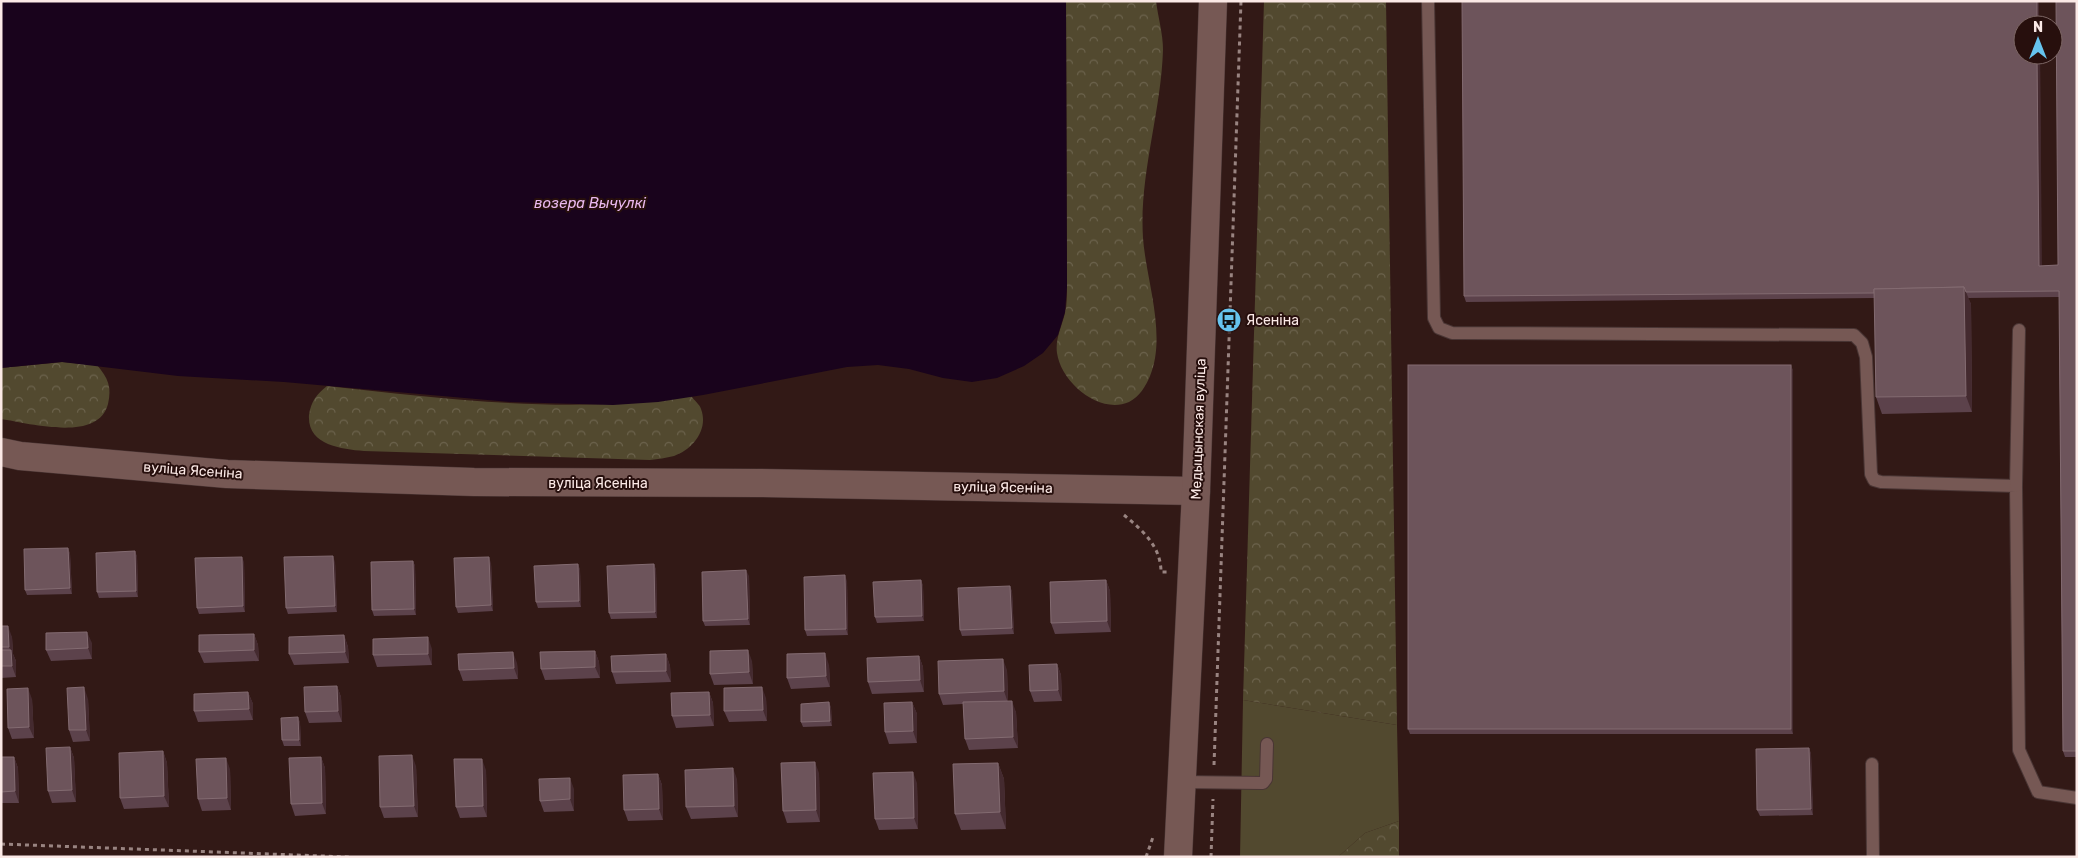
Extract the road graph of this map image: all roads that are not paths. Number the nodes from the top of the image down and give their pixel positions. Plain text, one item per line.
1 (1213, 1) edge
2 (1428, 1) edge
3 (2019, 330) dead end
4 (1, 452) edge
5 (2016, 486) junction
6 (1196, 491) junction
7 (1267, 744) dead end
8 (1872, 764) dead end
9 (1183, 782) junction
10 (2077, 798) edge
11 (1178, 857) edge
12 (1874, 857) edge

1 - 6 street, Медыцынская вуліца
2 - 5 lane
3 - 5 lane
4 - 6 street, вуліца Ясеніна
5 - 10 lane
6 - 9 street, Медыцынская вуліца
7 - 9 lane
8 - 12 lane
9 - 11 street, Медыцынская вуліца

